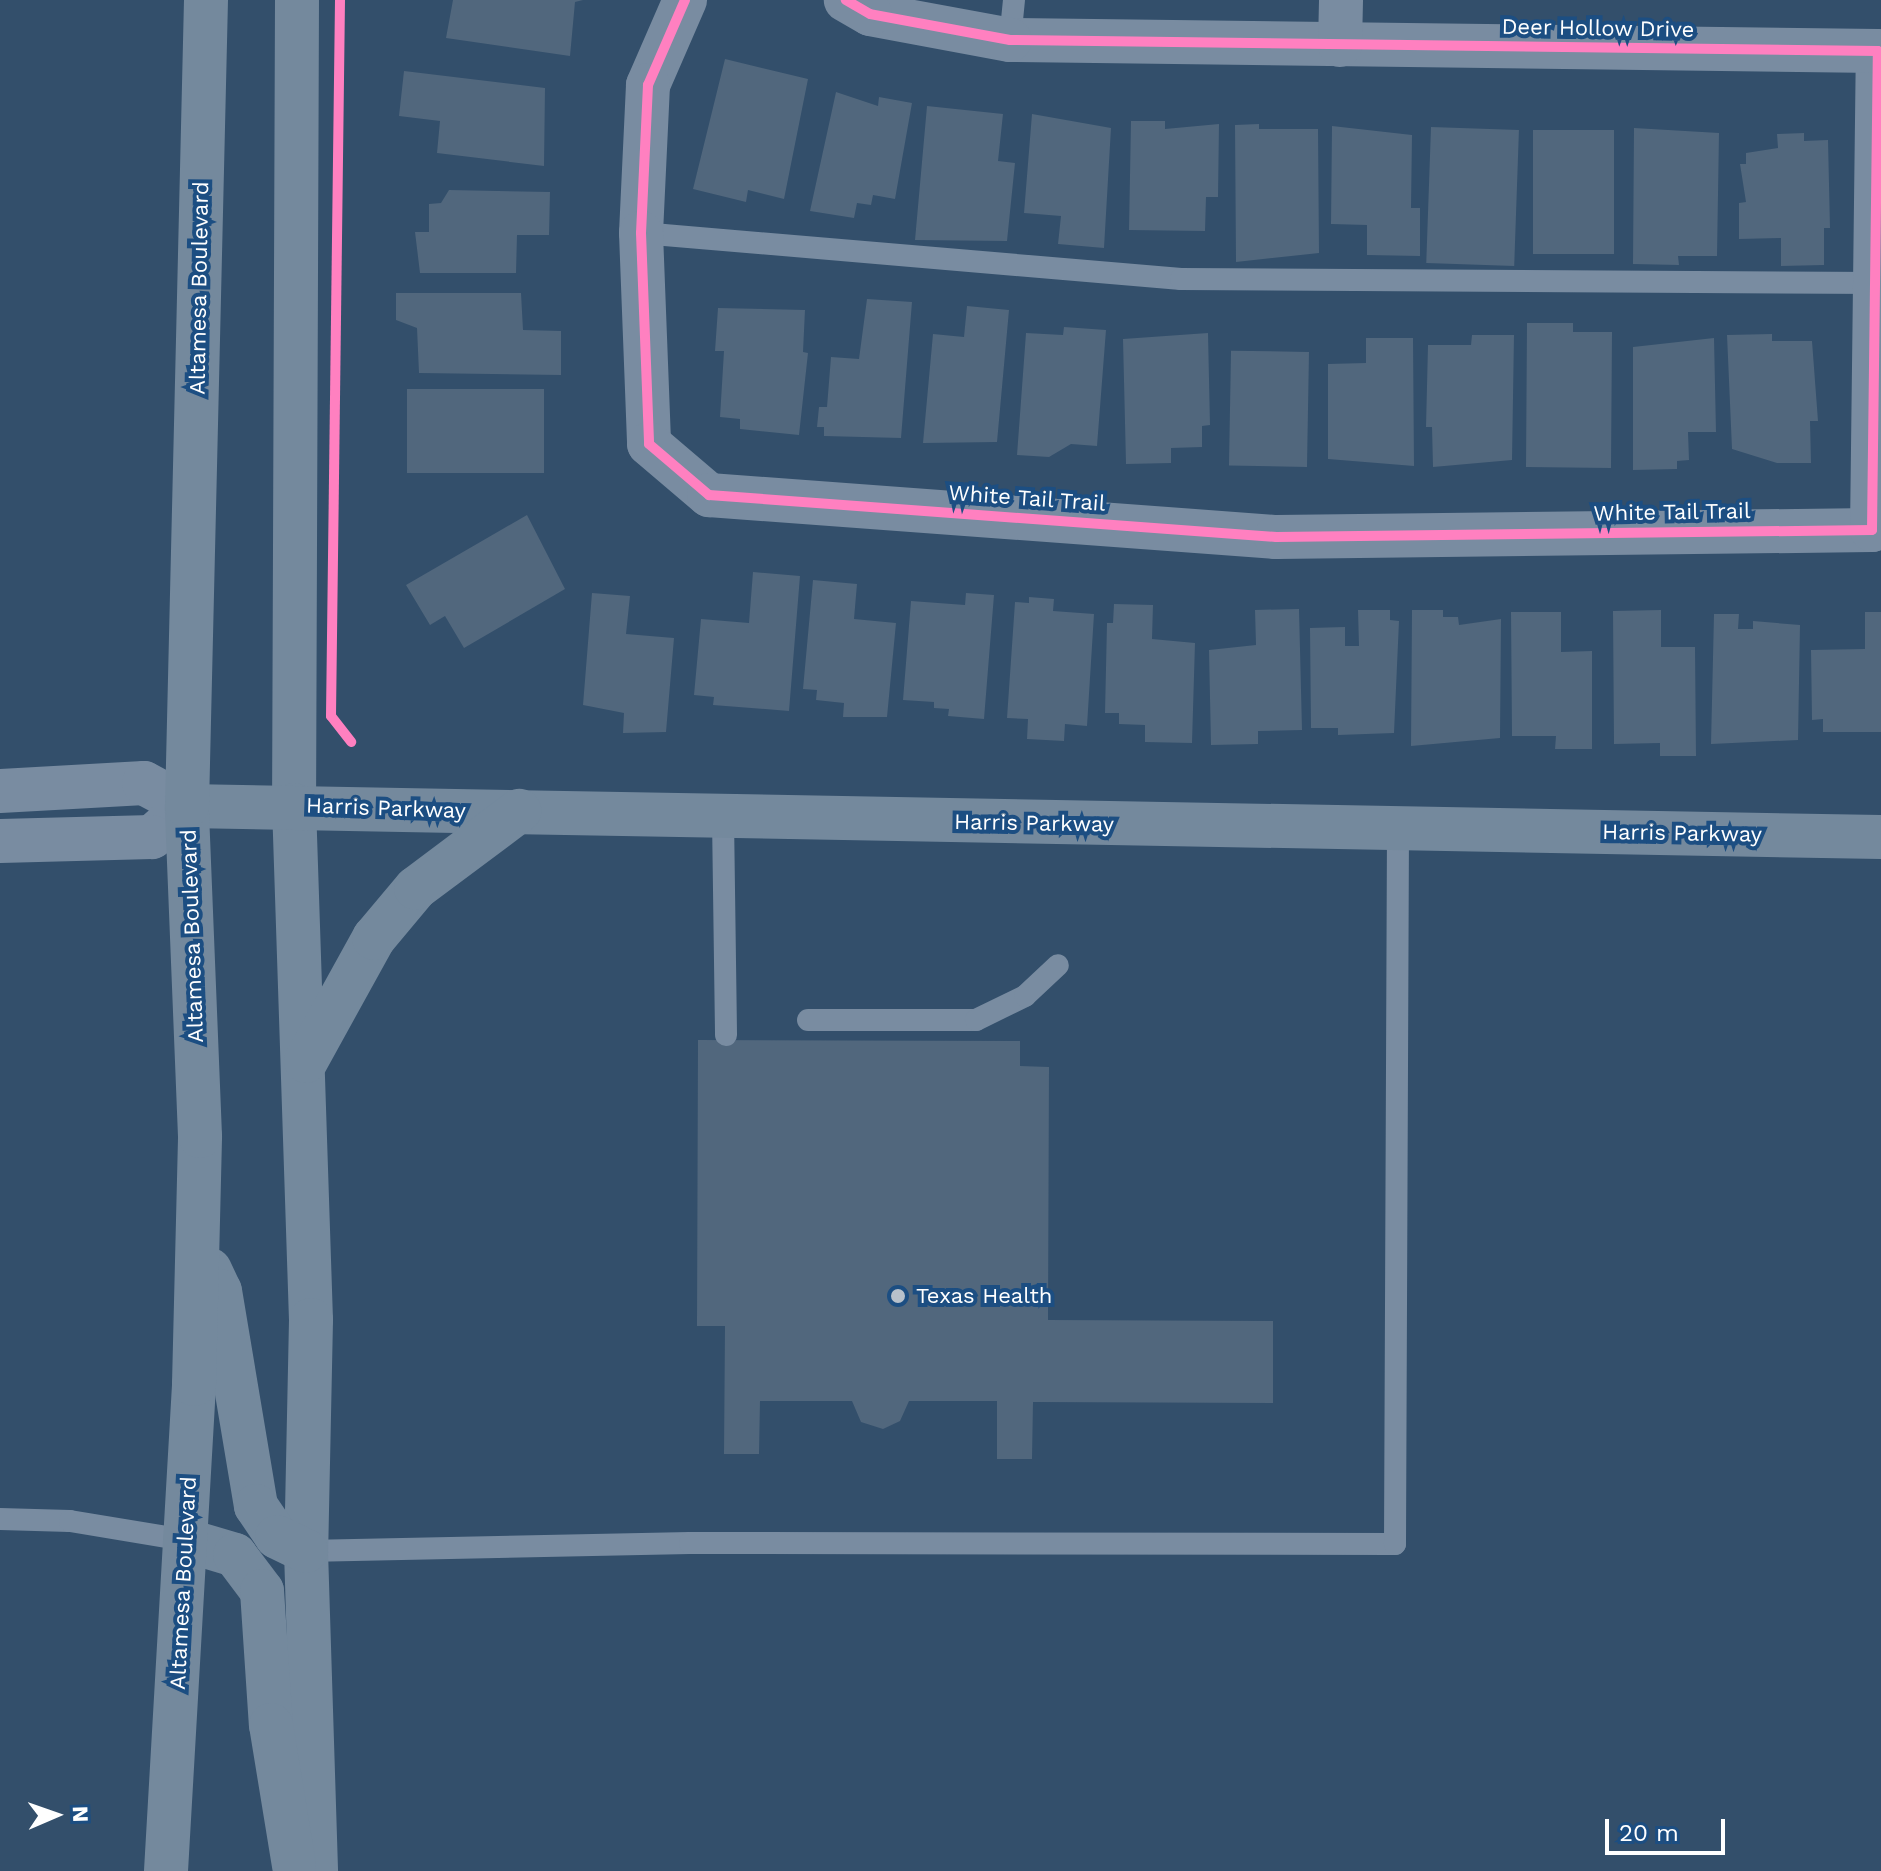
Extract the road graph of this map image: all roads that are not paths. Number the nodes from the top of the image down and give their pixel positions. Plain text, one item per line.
1 (206, 0) edge
2 (297, 0) edge
3 (685, 0) edge
4 (846, 0) edge
5 (1341, 0) edge
6 (1012, 20) edge
7 (1340, 45) junction
8 (1879, 50) edge
9 (641, 233) junction
10 (1880, 283) edge
11 (1872, 530) joint
12 (0, 791) edge
13 (294, 805) junction
14 (187, 806) junction
15 (519, 811) junction
16 (723, 818) junction
17 (1398, 828) junction
18 (1881, 837) edge
19 (0, 841) edge
20 (1058, 965) dead end
21 (808, 1020) dead end
22 (726, 1035) dead end
23 (304, 1066) junction
24 (197, 1247) junction
25 (0, 1519) edge
26 (185, 1540) junction
27 (306, 1551) junction
28 (166, 1871) edge
29 (295, 1871) edge
30 (316, 1871) edge

1 - 14 main road, Altamesa Boulevard
2 - 13 main road
3 - 9 street, White Tail Trail
4 - 6 street, Deer Hollow Drive
5 - 7 street
6 - 7 street, Deer Hollow Drive
7 - 8 street, Deer Hollow Drive
8 - 10 street, Deer Hollow Drive
9 - 10 lane
9 - 11 street, White Tail Trail
10 - 11 street, Deer Hollow Drive
12 - 14 street, Harris Parkway
13 - 14 main road, Harris Parkway
13 - 15 main road, Harris Parkway
13 - 23 main road
14 - 19 street
14 - 24 main road, Altamesa Boulevard
15 - 16 main road, Harris Parkway
15 - 23 main road
16 - 17 main road, Harris Parkway
16 - 22 lane
17 - 18 main road, Harris Parkway
17 - 27 lane
20 - 21 lane
23 - 27 main road
24 - 26 main road, Altamesa Boulevard
24 - 27 main road
25 - 26 lane
26 - 28 main road, Altamesa Boulevard
26 - 29 main road
27 - 30 main road

